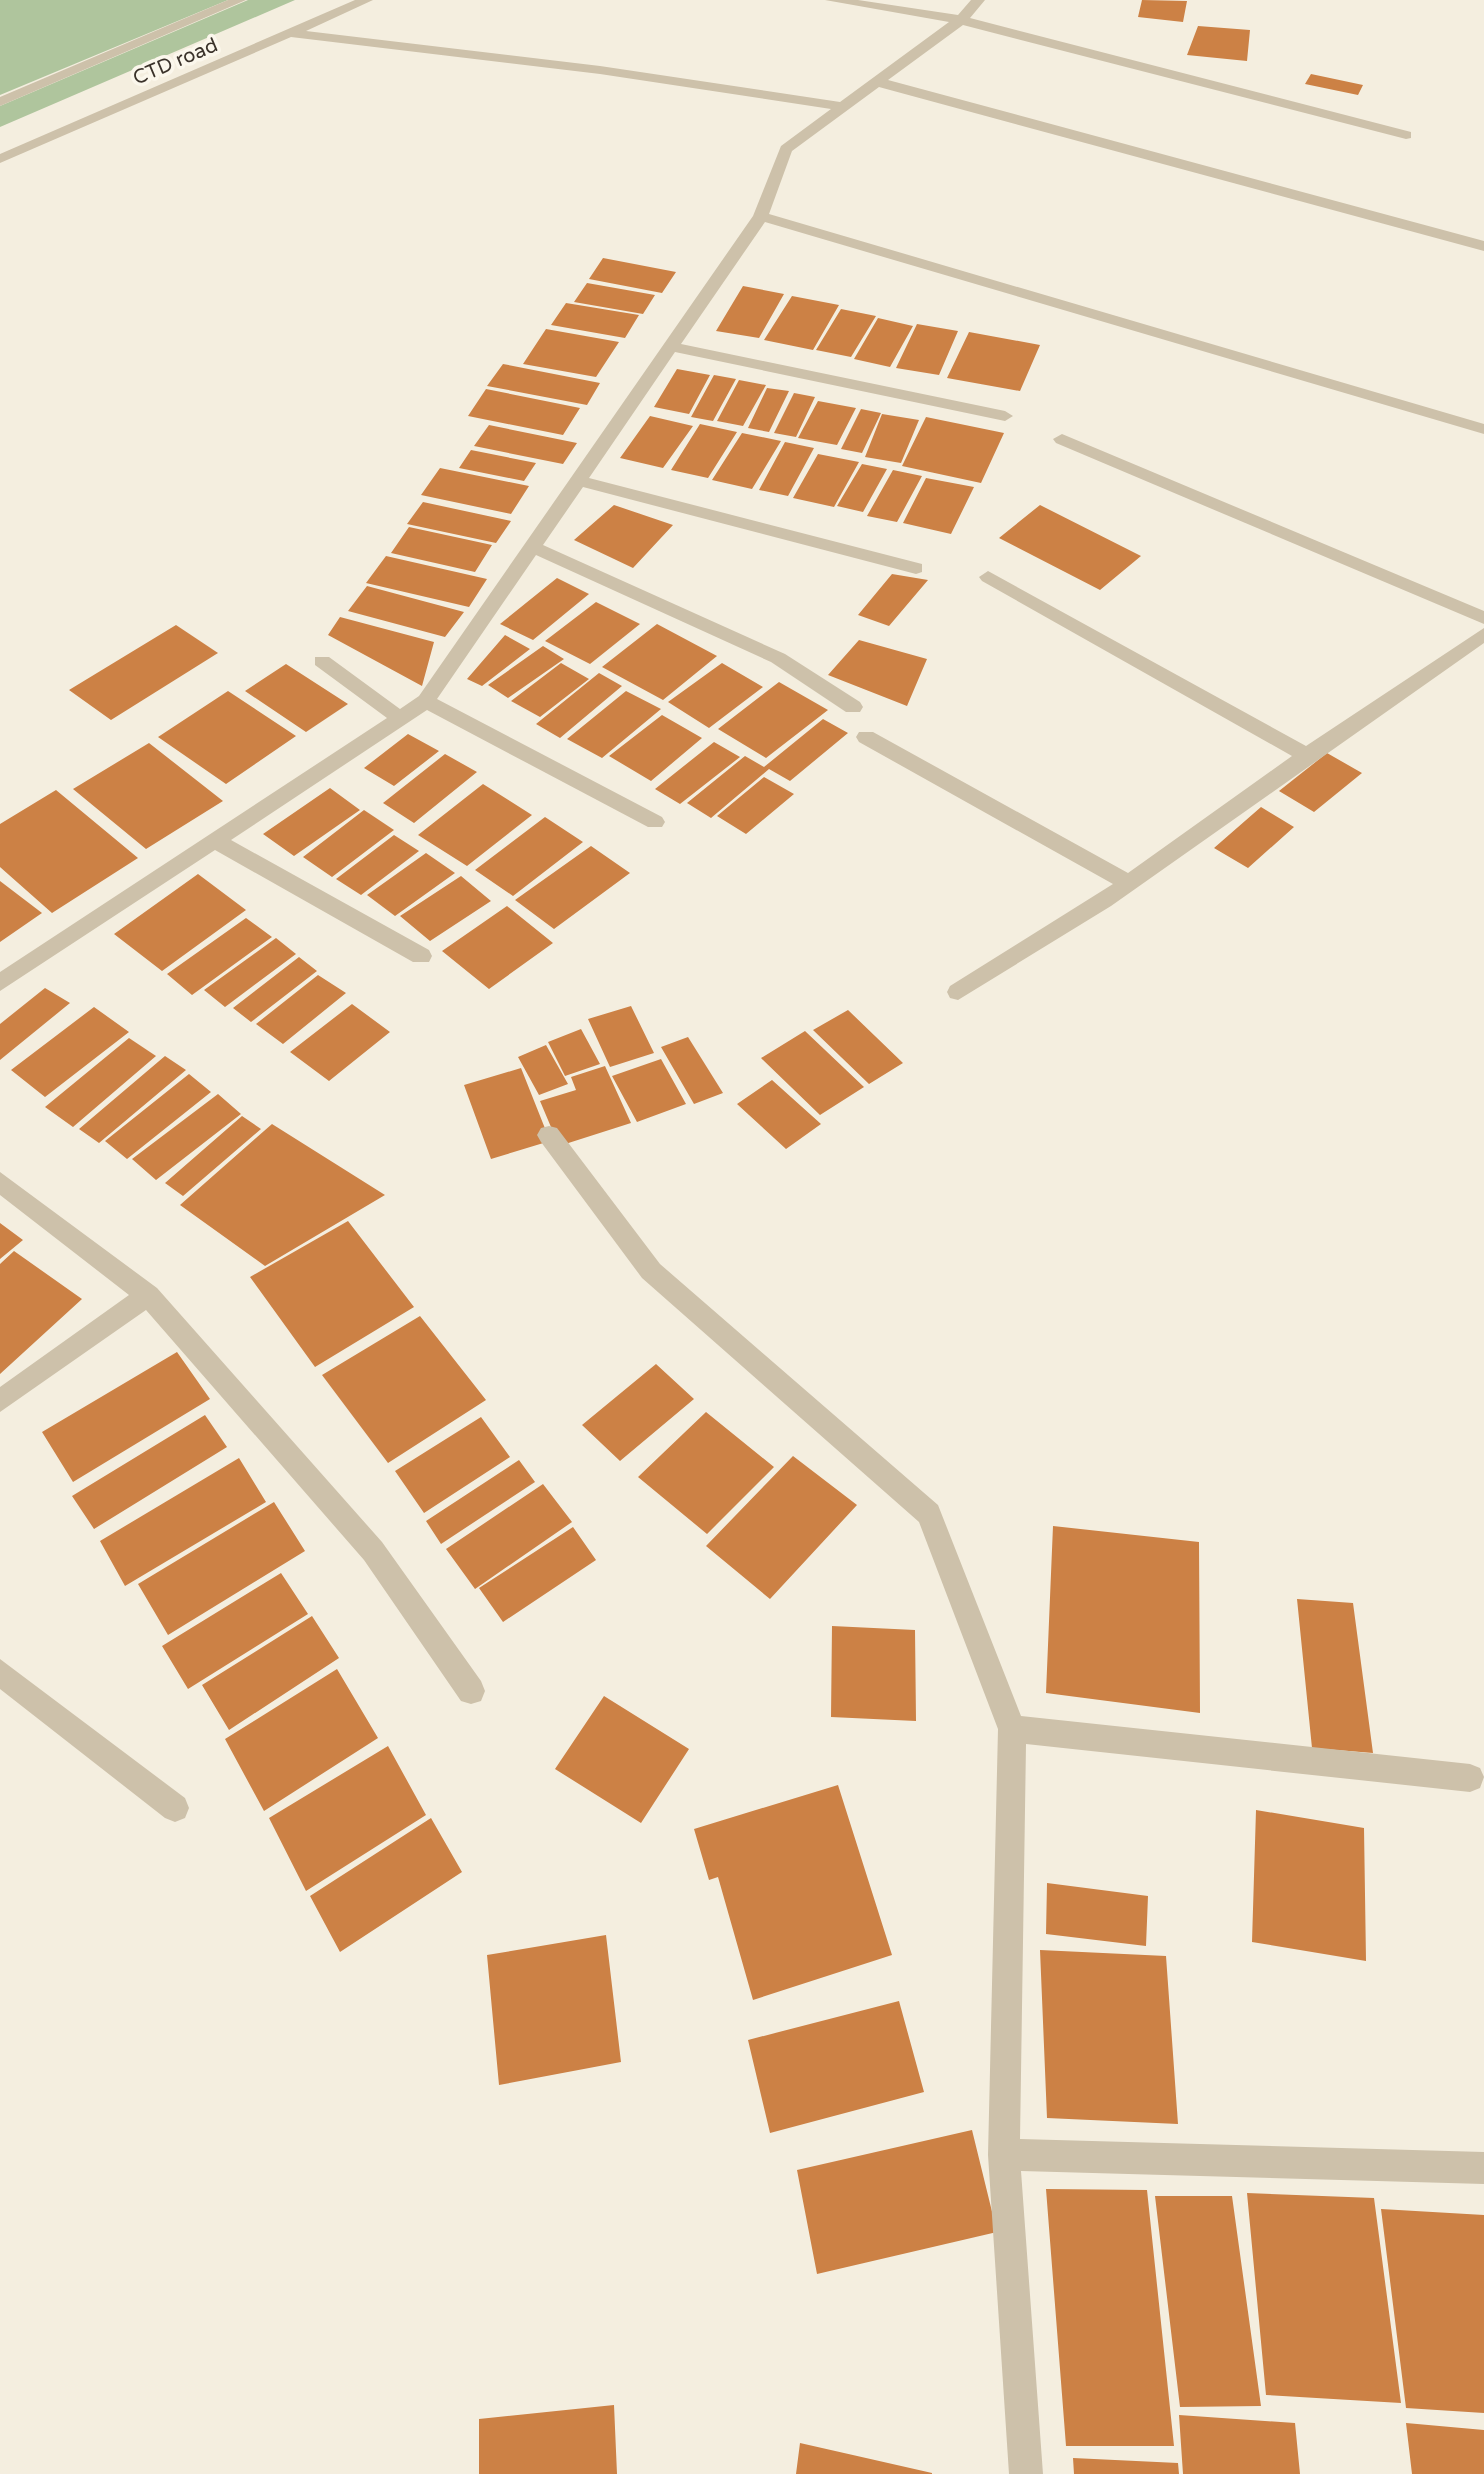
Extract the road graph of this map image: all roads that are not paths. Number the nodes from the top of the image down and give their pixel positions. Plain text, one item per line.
1 (239, 0) edge
2 (366, 0) edge
3 (832, 0) edge
4 (978, 0) edge
5 (961, 20) junction
6 (289, 33) junction
7 (878, 82) junction
8 (0, 102) edge
9 (843, 107) junction
10 (1406, 135) dead end
11 (0, 159) edge
12 (761, 216) junction
13 (1484, 246) edge
14 (673, 347) junction
15 (1005, 416) dead end
16 (1484, 429) edge
17 (1062, 439) dead end
18 (581, 481) junction
19 (533, 547) junction
20 (916, 568) dead end
21 (988, 577) dead end
22 (1484, 618) edge
23 (1484, 634) edge
24 (322, 661) dead end
25 (426, 701) junction
26 (853, 707) dead end
27 (400, 718) junction
28 (866, 737) dead end
29 (1307, 755) junction
30 (655, 822) dead end
31 (217, 842) junction
32 (1129, 883) junction
33 (421, 956) dead end
34 (0, 983) edge
35 (958, 992) dead end
36 (549, 1135) dead end
37 (0, 1182) edge
38 (148, 1295) junction
39 (0, 1401) edge
40 (0, 1672) edge
41 (471, 1691) dead end
42 (1012, 1729) junction
43 (1470, 1778) dead end
44 (175, 1808) dead end
45 (1004, 2155) junction
46 (1484, 2168) edge
47 (1026, 2474) edge

1 - 8 street
2 - 6 street, CTD road
3 - 5 street
4 - 5 street
5 - 7 street
5 - 10 street
6 - 9 street
6 - 11 street, CTD road
7 - 9 street
7 - 13 street
9 - 12 street
12 - 14 street
12 - 16 street
14 - 15 street
14 - 18 street
17 - 22 street
18 - 19 street
18 - 20 street
19 - 25 street
19 - 26 street
21 - 29 street
23 - 29 street
24 - 27 street
25 - 27 street
25 - 30 street
27 - 31 street
28 - 32 street
29 - 32 street
31 - 33 street
31 - 34 street
32 - 35 street
36 - 42 street
37 - 38 street
38 - 39 street
38 - 41 street
40 - 44 street
42 - 43 street
42 - 45 street
45 - 46 street
45 - 47 street

